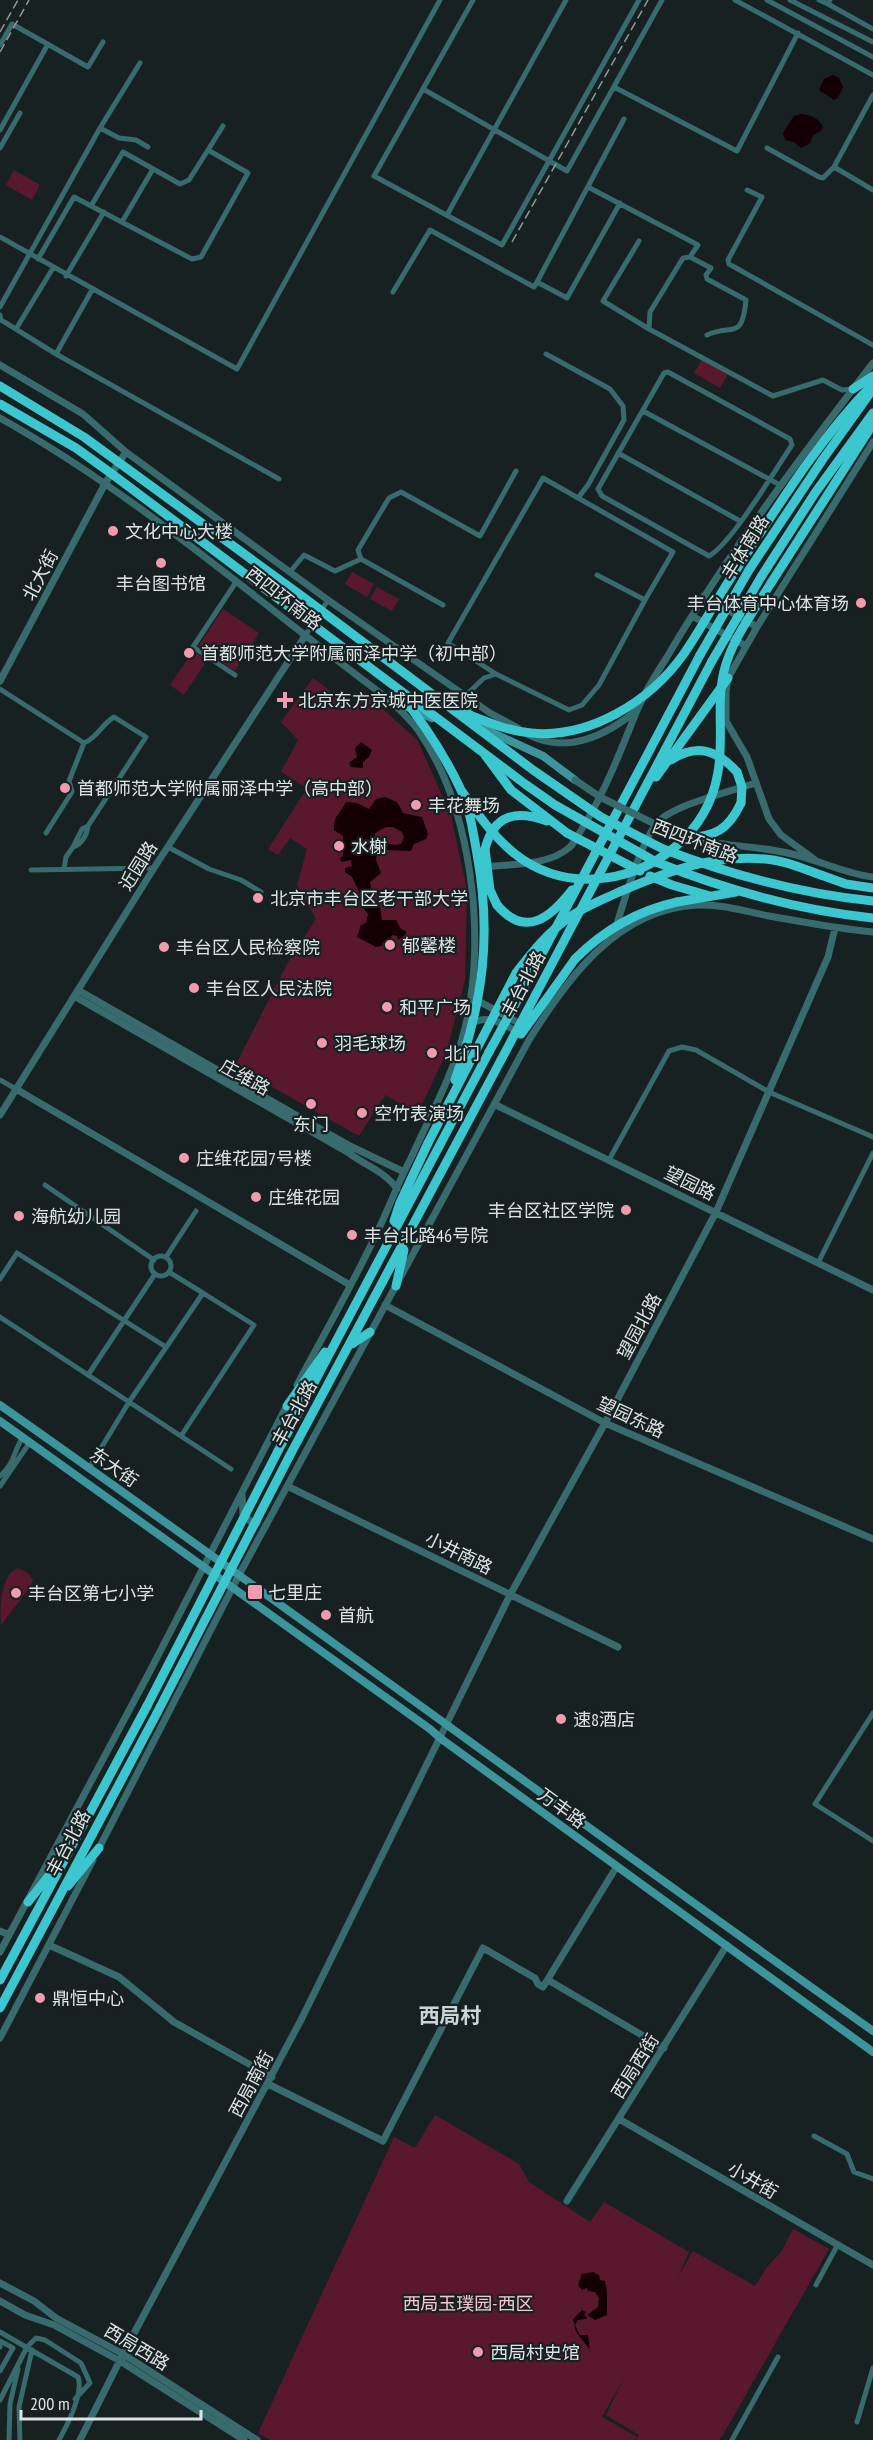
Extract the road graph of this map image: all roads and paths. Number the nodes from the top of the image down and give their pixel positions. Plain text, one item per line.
1 (440, 0) edge
2 (474, 0) edge
3 (566, 0) edge
4 (639, 0) edge
5 (662, 0) edge
6 (735, 0) edge
7 (767, 0) edge
8 (790, 0) edge
9 (819, 0) edge
10 (829, 2) edge
11 (873, 29) edge
12 (798, 33) junction
13 (1, 40) edge
14 (103, 42) dead end
15 (873, 42) edge
16 (48, 44) junction
17 (873, 57) edge
18 (140, 63) dead end
19 (873, 75) edge
20 (614, 87) junction
21 (423, 89) junction
22 (873, 95) edge
23 (20, 113) dead end
24 (624, 119) dead end
25 (224, 126) dead end
26 (100, 128) junction
27 (0, 129) edge
28 (494, 130) junction
29 (0, 147) edge
30 (148, 147) dead end
31 (767, 148) dead end
32 (208, 150) junction
33 (550, 161) junction
34 (834, 166) junction
35 (153, 169) junction
36 (588, 187) junction
37 (873, 189) edge
38 (747, 190) dead end
39 (620, 203) junction
40 (91, 206) junction
41 (104, 212) junction
42 (447, 215) junction
43 (122, 222) junction
44 (0, 237) edge
45 (639, 241) dead end
46 (29, 254) junction
47 (690, 256) junction
48 (38, 259) junction
49 (53, 268) junction
50 (66, 276) junction
51 (537, 282) junction
52 (92, 290) junction
53 (393, 292) dead end
54 (0, 308) edge
55 (0, 315) edge
56 (16, 329) junction
57 (649, 329) junction
58 (706, 335) dead end
59 (873, 345) edge
60 (56, 354) junction
61 (546, 354) dead end
62 (873, 363) edge
63 (0, 364) edge
64 (873, 376) edge
65 (873, 384) edge
66 (3, 388) edge
67 (853, 389) junction
68 (873, 389) edge
69 (0, 404) edge
70 (643, 411) junction
71 (873, 413) edge
72 (0, 418) edge
73 (55, 419) joint
74 (873, 424) edge
75 (57, 437) junction
76 (84, 437) junction
77 (873, 442) edge
78 (126, 452) junction
79 (618, 453) junction
80 (119, 461) junction
81 (516, 471) dead end
82 (110, 474) junction
83 (279, 479) dead end
84 (769, 479) junction
85 (106, 482) junction
86 (780, 485) junction
87 (578, 498) junction
88 (740, 521) junction
89 (361, 559) junction
90 (290, 572) junction
91 (597, 575) dead end
92 (236, 582) junction
93 (704, 596) junction
94 (328, 600) junction
95 (645, 600) junction
96 (443, 605) dead end
97 (321, 610) junction
98 (692, 616) junction
99 (312, 624) junction
100 (757, 627) junction
101 (305, 636) junction
102 (746, 646) junction
103 (496, 674) junction
104 (236, 675) dead end
105 (728, 678) junction
106 (0, 681) edge
107 (394, 686) junction
108 (452, 687) junction
109 (0, 689) edge
110 (465, 696) junction
111 (387, 698) junction
112 (450, 707) junction
113 (637, 710) junction
114 (443, 722) junction
115 (479, 727) junction
116 (84, 743) junction
117 (485, 754) joint
118 (667, 763) junction
119 (575, 780) joint
120 (756, 783) junction
121 (461, 790) junction
122 (638, 801) junction
123 (554, 824) junction
124 (609, 828) joint
125 (46, 833) dead end
126 (620, 835) joint
127 (687, 838) junction
128 (168, 847) junction
129 (814, 859) junction
130 (154, 868) junction
131 (469, 868) junction
132 (64, 869) junction
133 (588, 869) junction
134 (31, 870) dead end
135 (873, 877) edge
136 (873, 888) edge
137 (261, 892) dead end
138 (739, 892) junction
139 (710, 896) junction
140 (873, 901) edge
141 (873, 918) edge
142 (835, 928) junction
143 (873, 932) edge
144 (613, 936) junction
145 (76, 993) junction
146 (471, 997) junction
147 (465, 1029) junction
148 (535, 1030) junction
149 (529, 1040) junction
150 (501, 1060) junction
151 (0, 1080) edge
152 (16, 1089) junction
153 (769, 1092) junction
154 (494, 1104) junction
155 (0, 1114) edge
156 (873, 1137) edge
157 (428, 1143) junction
158 (873, 1153) edge
159 (609, 1160) junction
160 (404, 1172) junction
161 (45, 1185) dead end
162 (396, 1189) junction
163 (196, 1211) dead end
164 (716, 1212) junction
165 (407, 1237) junction
166 (386, 1245) junction
167 (166, 1257) junction
168 (153, 1260) junction
169 (818, 1263) junction
170 (169, 1272) junction
171 (155, 1274) junction
172 (0, 1279) edge
173 (350, 1285) junction
174 (396, 1286) junction
175 (873, 1290) edge
176 (203, 1293) junction
177 (385, 1305) junction
178 (0, 1317) edge
179 (124, 1320) junction
180 (347, 1320) junction
181 (370, 1332) junction
182 (350, 1346) junction
183 (166, 1347) junction
184 (88, 1375) junction
185 (129, 1402) junction
186 (0, 1405) edge
187 (287, 1406) junction
188 (0, 1421) edge
189 (605, 1423) junction
190 (181, 1436) junction
191 (23, 1437) junction
192 (30, 1442) junction
193 (89, 1468) junction
194 (231, 1469) dead end
195 (0, 1476) edge
196 (0, 1486) edge
197 (287, 1486) junction
198 (243, 1490) junction
199 (268, 1521) junction
200 (873, 1539) edge
201 (210, 1553) junction
202 (204, 1565) junction
203 (239, 1575) junction
204 (233, 1589) junction
205 (510, 1595) junction
206 (618, 1647) dead end
207 (873, 1713) edge
208 (446, 1727) junction
209 (440, 1738) junction
210 (873, 1841) edge
211 (99, 1848) junction
212 (68, 1852) junction
213 (617, 1866) junction
214 (55, 1901) junction
215 (28, 1902) junction
216 (0, 1931) edge
217 (9, 1935) junction
218 (49, 1945) junction
219 (727, 1946) junction
220 (0, 1952) edge
221 (0, 1980) edge
222 (548, 1980) junction
223 (0, 2008) edge
224 (873, 2031) edge
225 (0, 2038) edge
226 (664, 2048) junction
227 (873, 2052) edge
228 (272, 2077) junction
229 (268, 2084) junction
230 (619, 2120) junction
231 (814, 2136) dead end
232 (873, 2179) edge
233 (567, 2201) dead end
234 (837, 2246) junction
235 (873, 2265) edge
236 (0, 2283) edge
237 (816, 2285) dead end
238 (0, 2301) edge
239 (0, 2332) edge
240 (0, 2341) edge
241 (29, 2349) junction
242 (778, 2357) dead end
243 (21, 2358) junction
244 (122, 2358) junction
245 (873, 2368) edge
246 (0, 2371) edge
247 (75, 2399) junction
248 (0, 2400) edge
249 (857, 2422) dead end
250 (9, 2440) edge
251 (20, 2440) edge
252 (59, 2440) edge
253 (80, 2440) edge
254 (244, 2440) edge
255 (257, 2440) edge
256 (732, 2440) edge

1 - 52 street
2 - 21 street
3 - 28 street
4 - 33 street
5 - 20 street
6 - 12 street
7 - 17 street
8 - 15 street
9 - 10 street
10 - 11 street
12 - 19 street
12 - 20 street
13 - 16 street
14 - 16 street
16 - 27 street
18 - 26 street
20 - 33 street
21 - 28 street
21 - 42 street
22 - 34 street
23 - 29 street
24 - 36 street
25 - 32 street
26 - 30 street
26 - 46 street
28 - 33 street
28 - 42 street
31 - 34 street
32 - 35 street
32 - 43 street
33 - 42 street
34 - 37 street
35 - 40 street
35 - 43 street
36 - 39 street
36 - 51 street
38 - 59 street
39 - 47 street
39 - 51 street
40 - 41 street
40 - 48 street
41 - 43 street
41 - 50 street
44 - 46 street
45 - 57 street
46 - 48 street
46 - 54 street
47 - 57 street
47 - 58 street
48 - 49 street
49 - 50 street
49 - 56 street
50 - 52 street
51 - 53 street
52 - 60 street
55 - 56 street
56 - 60 street
57 - 67 street
60 - 83 street
61 - 87 street
62 - 67 street, 丰体南路
63 - 78 street, 西四环南路
64 - 67 highway
65 - 112 highway, bridge
66 - 73 main road, 西四环南路
67 - 86 street, 丰体南路
68 - 124 highway, 丰体南路, bridge
69 - 75 main road, 西四环南路
70 - 79 street
70 - 84 street
70 - 84 street
71 - 122 highway, 丰体南路, bridge
72 - 85 street, 西四环南路
73 - 76 highway, 西四环南路, bridge
74 - 121 highway, bridge
75 - 82 main road, 西四环南路
75 - 107 highway, 西四环南路, bridge
76 - 80 main road, 西四环南路
76 - 112 highway, 西四环南路, bridge
77 - 100 street
78 - 80 street, 北大街
78 - 90 street, 西四环南路
79 - 88 street
79 - 88 street
80 - 82 street, 北大街
80 - 97 main road, 西四环南路
81 - 89 street
82 - 85 street, 北大街
82 - 99 main road, 西四环南路
84 - 86 street
84 - 88 street
85 - 92 street, 西四环南路
85 - 106 street, 北大街
86 - 93 street, 丰体南路
87 - 95 street
87 - 103 street
89 - 90 street
89 - 96 street
90 - 94 street, 西四环南路
91 - 95 street
92 - 101 street, 西四环南路
92 - 104 street
93 - 98 street, 丰体南路
93 - 100 street
94 - 97 street
94 - 108 street, 西四环南路
95 - 103 street
97 - 99 street
97 - 115 main road, 西四环南路
98 - 102 street
98 - 113 street, 丰体南路
99 - 101 street
99 - 114 main road, 西四环南路
100 - 102 street
101 - 111 street, 西四环南路
101 - 128 street, 近园路
102 - 105 street
103 - 110 street
105 - 118 highway
105 - 120 street
107 - 121 highway, bridge
107 - 138 highway, 西四环南路, bridge
108 - 110 street
108 - 115 street, 西四环南路
109 - 116 street
110 - 113 street
111 - 114 main road
111 - 131 street, 西四环南路
112 - 140 highway, 西四环南路, bridge
113 - 131 street
114 - 117 main road, 西四环南路
115 - 119 main road, 西四环南路
116 - 125 street
116 - 132 street
117 - 123 highway
118 - 122 highway
118 - 127 highway, bridge
119 - 127 street, 西四环南路, bridge
120 - 129 street
120 - 144 street
121 - 157 highway, bridge
122 - 126 highway, 丰体南路
123 - 133 highway, bridge
123 - 139 highway, bridge
124 - 133 highway, 丰台北路
126 - 150 highway, 丰台北路, bridge
127 - 129 street, 西四环南路
128 - 130 street, 近园路
128 - 137 street
129 - 135 street, 西四环南路
130 - 132 street
130 - 145 street, 近园路
131 - 146 street, 丰台北路
132 - 134 street
133 - 166 highway, 丰台北路, bridge
136 - 157 highway, bridge
138 - 139 highway
138 - 141 highway, 西四环南路
139 - 150 highway, bridge
142 - 143 street
142 - 144 street
142 - 153 street, 望园北路
144 - 148 street, 丰台北路
145 - 152 street, 近园路
145 - 160 street, 庄维路
145 - 162 street, 庄维路
146 - 147 street, 丰台北路
146 - 148 street
147 - 149 street
147 - 160 street, 丰台北路
148 - 149 street, 丰台北路
149 - 154 street, 丰台北路
150 - 165 highway, 丰台北路
151 - 152 street
152 - 155 street, 近园路
152 - 173 street
153 - 156 street
153 - 159 street
153 - 164 street, 望园北路
154 - 159 street, 望园路
154 - 174 street, 丰台北路
157 - 166 highway
158 - 169 street
159 - 164 street, 望园路
160 - 162 street, 丰台北路
161 - 168 street
162 - 173 street, 丰台北路
163 - 167 street
164 - 169 street, 望园路
164 - 189 street, 望园北路
165 - 174 highway
165 - 182 highway, 丰台北路
166 - 180 highway, 丰台北路
167 - 168 street
167 - 170 street
168 - 171 street
169 - 175 street, 望园路
170 - 171 street
170 - 176 street
171 - 179 street
172 - 179 street
173 - 187 street, 丰台北路
174 - 177 street, 丰台北路
176 - 183 street
176 - 190 street
177 - 181 street, 丰台北路
177 - 189 street, 望园东路
178 - 184 street
179 - 183 street
179 - 184 street
180 - 187 highway
180 - 212 highway, 丰台北路, bridge
181 - 182 highway
181 - 197 street, 丰台北路
182 - 214 highway, 丰台北路, bridge
183 - 185 street
184 - 185 street
185 - 190 street
185 - 193 street
186 - 193 main road, 东大街
187 - 198 street, 丰台北路
188 - 191 main road, 东大街
189 - 200 street, 望园东路
189 - 205 street, 望园北路
190 - 194 street
191 - 192 main road, 东大街
191 - 195 street
192 - 196 street
192 - 202 main road, 东大街
193 - 201 main road, 东大街
197 - 199 street, 丰台北路
197 - 205 street, 小井南路
198 - 199 street
198 - 201 street, 丰台北路
199 - 203 street, 丰台北路
201 - 202 street, 丰台北路
201 - 203 main road, 东大街
202 - 204 main road, 东大街
202 - 215 street, 丰台北路
203 - 204 street, 丰台北路
203 - 208 main road, 万丰路
204 - 209 main road, 万丰路
204 - 211 street, 丰台北路
205 - 206 street, 小井南路
205 - 208 street, 望园北路
207 - 210 street
208 - 209 street, 西局南街
208 - 224 main road, 万丰路
209 - 213 main road, 万丰路
209 - 228 street, 西局南街
211 - 214 highway
211 - 218 street, 丰台北路
212 - 215 highway
212 - 221 highway, 丰台北路
213 - 219 main road, 万丰路
213 - 222 street
214 - 223 highway, 丰台北路
215 - 217 street, 丰台北路
216 - 217 street
217 - 220 street, 丰台北路
218 - 225 street, 丰台北路
218 - 228 street
219 - 226 street, 西局西街
219 - 227 main road, 万丰路
222 - 226 street
222 - 229 street
226 - 230 street, 西局西街
228 - 229 street, 西局南街
229 - 244 street, 西局南街
230 - 233 street, 西局西街
230 - 234 street, 小井街
231 - 232 street
234 - 235 street, 小井街
234 - 237 street
236 - 244 street, 西局西路
238 - 244 street, 西局西路
239 - 241 street
240 - 246 street
241 - 243 street
241 - 247 street
241 - 247 street
241 - 251 street
242 - 256 street
243 - 248 street
243 - 250 street
244 - 253 street, 西局南街
244 - 254 street, 西局西路
244 - 255 street, 西局西路
245 - 249 street
247 - 252 street

